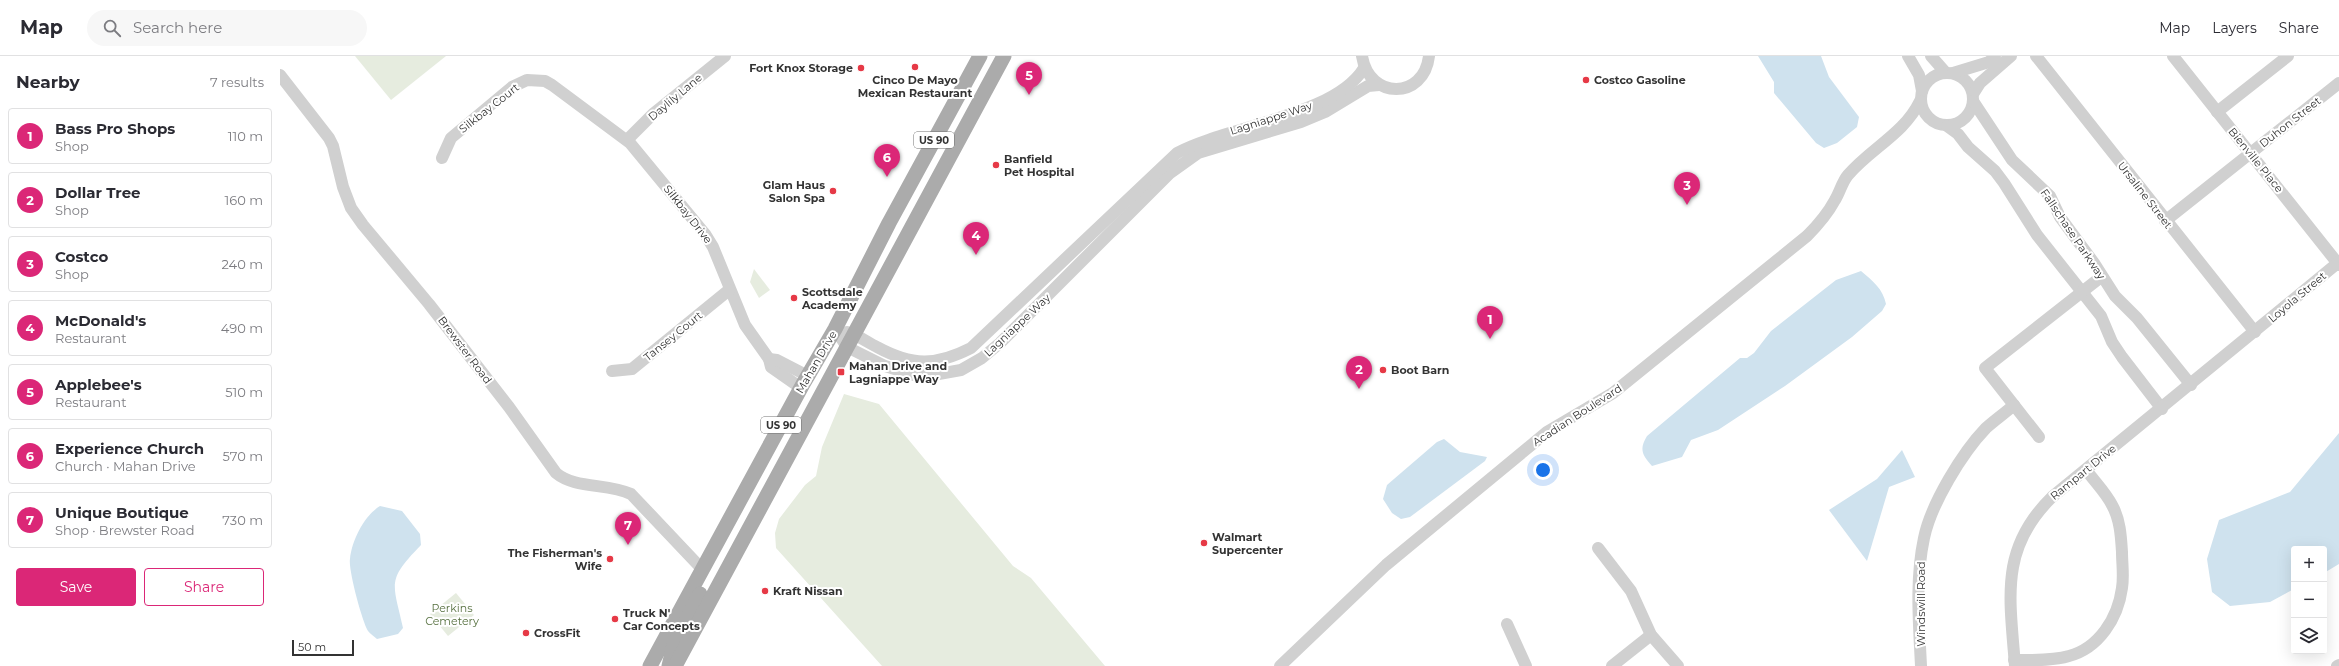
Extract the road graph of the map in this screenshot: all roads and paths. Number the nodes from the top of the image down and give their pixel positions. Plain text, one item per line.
1 (725, 56) edge
2 (980, 56) edge
3 (1004, 56) edge
4 (1429, 56) edge
5 (1908, 56) edge
6 (1931, 56) edge
7 (1995, 56) edge
8 (2012, 56) edge
9 (2036, 56) edge
10 (2173, 56) edge
11 (2288, 56) edge
12 (1363, 62) edge
13 (1949, 73) junction
14 (280, 75) edge
15 (1379, 85) junction
16 (2337, 89) edge
17 (1921, 96) junction
18 (1973, 97) junction
19 (2217, 112) junction
20 (1306, 121) junction
21 (1942, 125) junction
22 (1903, 128) junction
23 (627, 140) junction
24 (2250, 153) junction
25 (926, 156) junction
26 (442, 158) dead end
27 (936, 180) junction
28 (1121, 214) junction
29 (2165, 221) junction
30 (2339, 263) edge
31 (1050, 274) junction
32 (2101, 277) junction
33 (1059, 285) junction
34 (729, 290) junction
35 (2082, 292) junction
36 (835, 330) junction
37 (2255, 332) junction
38 (850, 340) junction
39 (612, 371) dead end
40 (804, 382) junction
41 (2191, 385) junction
42 (2014, 405) junction
43 (2162, 409) junction
44 (2039, 436) dead end
45 (2087, 471) junction
46 (1598, 548) dead end
47 (702, 569) junction
48 (1507, 624) dead end
49 (1651, 635) junction
50 (2014, 663) edge
51 (650, 666) edge
52 (669, 666) edge
53 (675, 666) edge
54 (1280, 666) edge
55 (1526, 666) edge
56 (1612, 666) edge
57 (1678, 666) edge
58 (1921, 666) edge

1 - 23 street, Daylily Lane
2 - 25 main road, Mahan Drive / US 90
3 - 27 main road, Mahan Drive / US 90
4 - 15 street
5 - 17 street
6 - 13 street
7 - 13 street
8 - 18 street
9 - 29 street, Ursaline Street
10 - 19 street, Bienville Place
11 - 19 street
12 - 15 street
12 - 20 street, Lagniappe Way
13 - 17 street
13 - 18 street
14 - 47 street, Brewster Road
15 - 20 street, Lagniappe Way
16 - 24 street, Duhon Street
17 - 21 street
17 - 22 street, Acadian Boulevard
18 - 21 street
18 - 32 street, Fallschase Parkway
19 - 24 street, Bienville Place
20 - 28 street, Lagniappe Way
21 - 22 street, Acadian Boulevard
21 - 35 street
22 - 54 street, Acadian Boulevard
23 - 26 street, Silkbay Court
23 - 34 street, Silkbay Drive
24 - 29 street, Duhon Street
24 - 30 street, Bienville Place
25 - 27 main road
25 - 36 main road, Mahan Drive / US 90
27 - 38 main road, Mahan Drive / US 90
28 - 31 street, Lagniappe Way
28 - 33 street, Lagniappe Way
29 - 37 street, Ursaline Street
30 - 37 street, Loyola Street
31 - 33 street
31 - 38 street, Lagniappe Way
32 - 35 street
32 - 41 street, Fallschase Parkway
33 - 38 street, Lagniappe Way
34 - 39 street, Tansey Court
34 - 40 street, Silkbay Drive
35 - 42 street
35 - 43 street
36 - 38 street, Lagniappe Way
36 - 40 main road, Mahan Drive / US 90
37 - 41 street, Rampart Drive
38 - 53 main road, Mahan Drive / US 90
40 - 47 main road, Mahan Drive / US 90
41 - 43 street, Rampart Drive
42 - 44 street
42 - 58 street, Windswill Road
43 - 45 street, Rampart Drive
45 - 50 street, Rampart Drive
45 - 50 street
46 - 49 street
47 - 51 main road, Mahan Drive / US 90
47 - 52 main road
48 - 55 street
49 - 56 street
49 - 57 street

